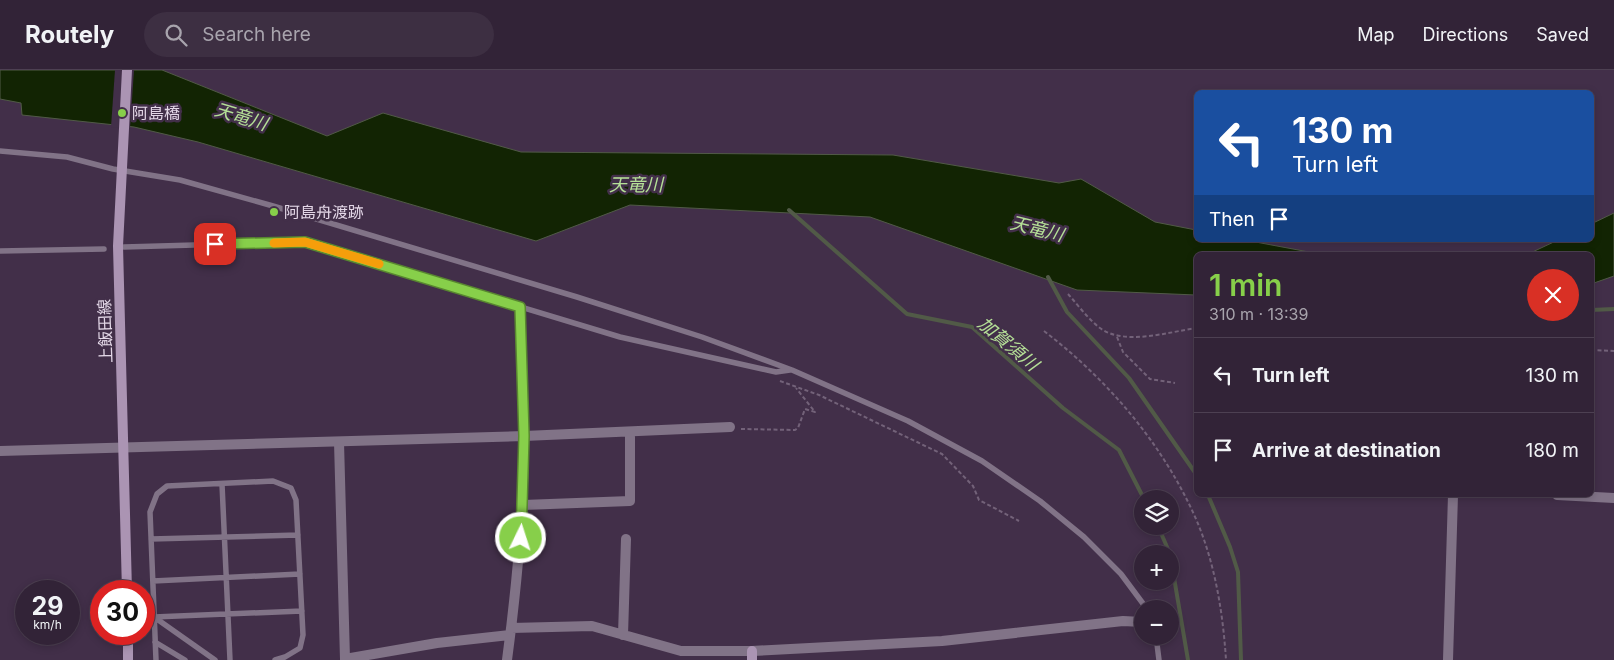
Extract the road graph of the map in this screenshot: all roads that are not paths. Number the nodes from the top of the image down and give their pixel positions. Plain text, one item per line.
1 (127, 70) edge
2 (0, 151) edge
3 (121, 170) junction
4 (124, 247) dead end
5 (104, 249) dead end
6 (0, 251) edge
7 (520, 307) junction
8 (792, 370) junction
9 (730, 427) road end
10 (630, 433) junction
11 (524, 436) junction
12 (339, 442) junction
13 (123, 446) junction
14 (0, 451) edge
15 (222, 484) junction
16 (1453, 497) edge
17 (1594, 497) edge
18 (1614, 498) edge
19 (523, 505) junction
20 (298, 534) junction
21 (224, 537) junction
22 (151, 539) junction
23 (626, 539) dead end
24 (300, 574) junction
25 (226, 577) junction
26 (127, 580) edge
27 (153, 580) edge
28 (155, 581) edge
29 (1141, 600) edge
30 (302, 611) junction
31 (228, 614) junction
32 (155, 618) edge
33 (155, 619) edge
34 (1134, 622) edge
35 (511, 632) junction
36 (623, 635) junction
37 (155, 642) joint
38 (128, 645) edge
39 (1157, 645) edge
40 (752, 655) edge
41 (289, 658) edge
42 (128, 660) edge
43 (156, 660) edge
44 (186, 660) edge
45 (215, 660) edge
46 (230, 660) edge
47 (275, 660) edge
48 (343, 660) edge
49 (507, 660) edge
50 (1159, 660) edge
51 (1448, 660) edge

1 - 3 main road, 上飯田線
2 - 3 lane
3 - 8 lane
3 - 13 main road, 上飯田線
4 - 7 lane
5 - 6 lane
7 - 8 lane
7 - 11 lane
8 - 29 lane
9 - 10 street
10 - 11 street
10 - 19 street
11 - 12 street
11 - 19 street
12 - 13 street
12 - 48 street
13 - 14 street
13 - 26 main road, 上飯田線
15 - 20 lane
15 - 21 lane
15 - 22 lane
16 - 51 street
17 - 18 street
19 - 35 street
20 - 21 lane
20 - 24 lane
21 - 22 lane
21 - 25 lane
22 - 27 lane
23 - 36 street
24 - 25 lane
24 - 30 lane
25 - 28 lane
25 - 31 lane
30 - 31 lane
30 - 41 lane
31 - 32 lane
31 - 46 lane
33 - 45 lane
34 - 40 street
35 - 36 street
35 - 48 street
35 - 49 street
36 - 40 street
37 - 43 lane
37 - 44 lane
38 - 42 main road
39 - 50 lane
41 - 47 lane

